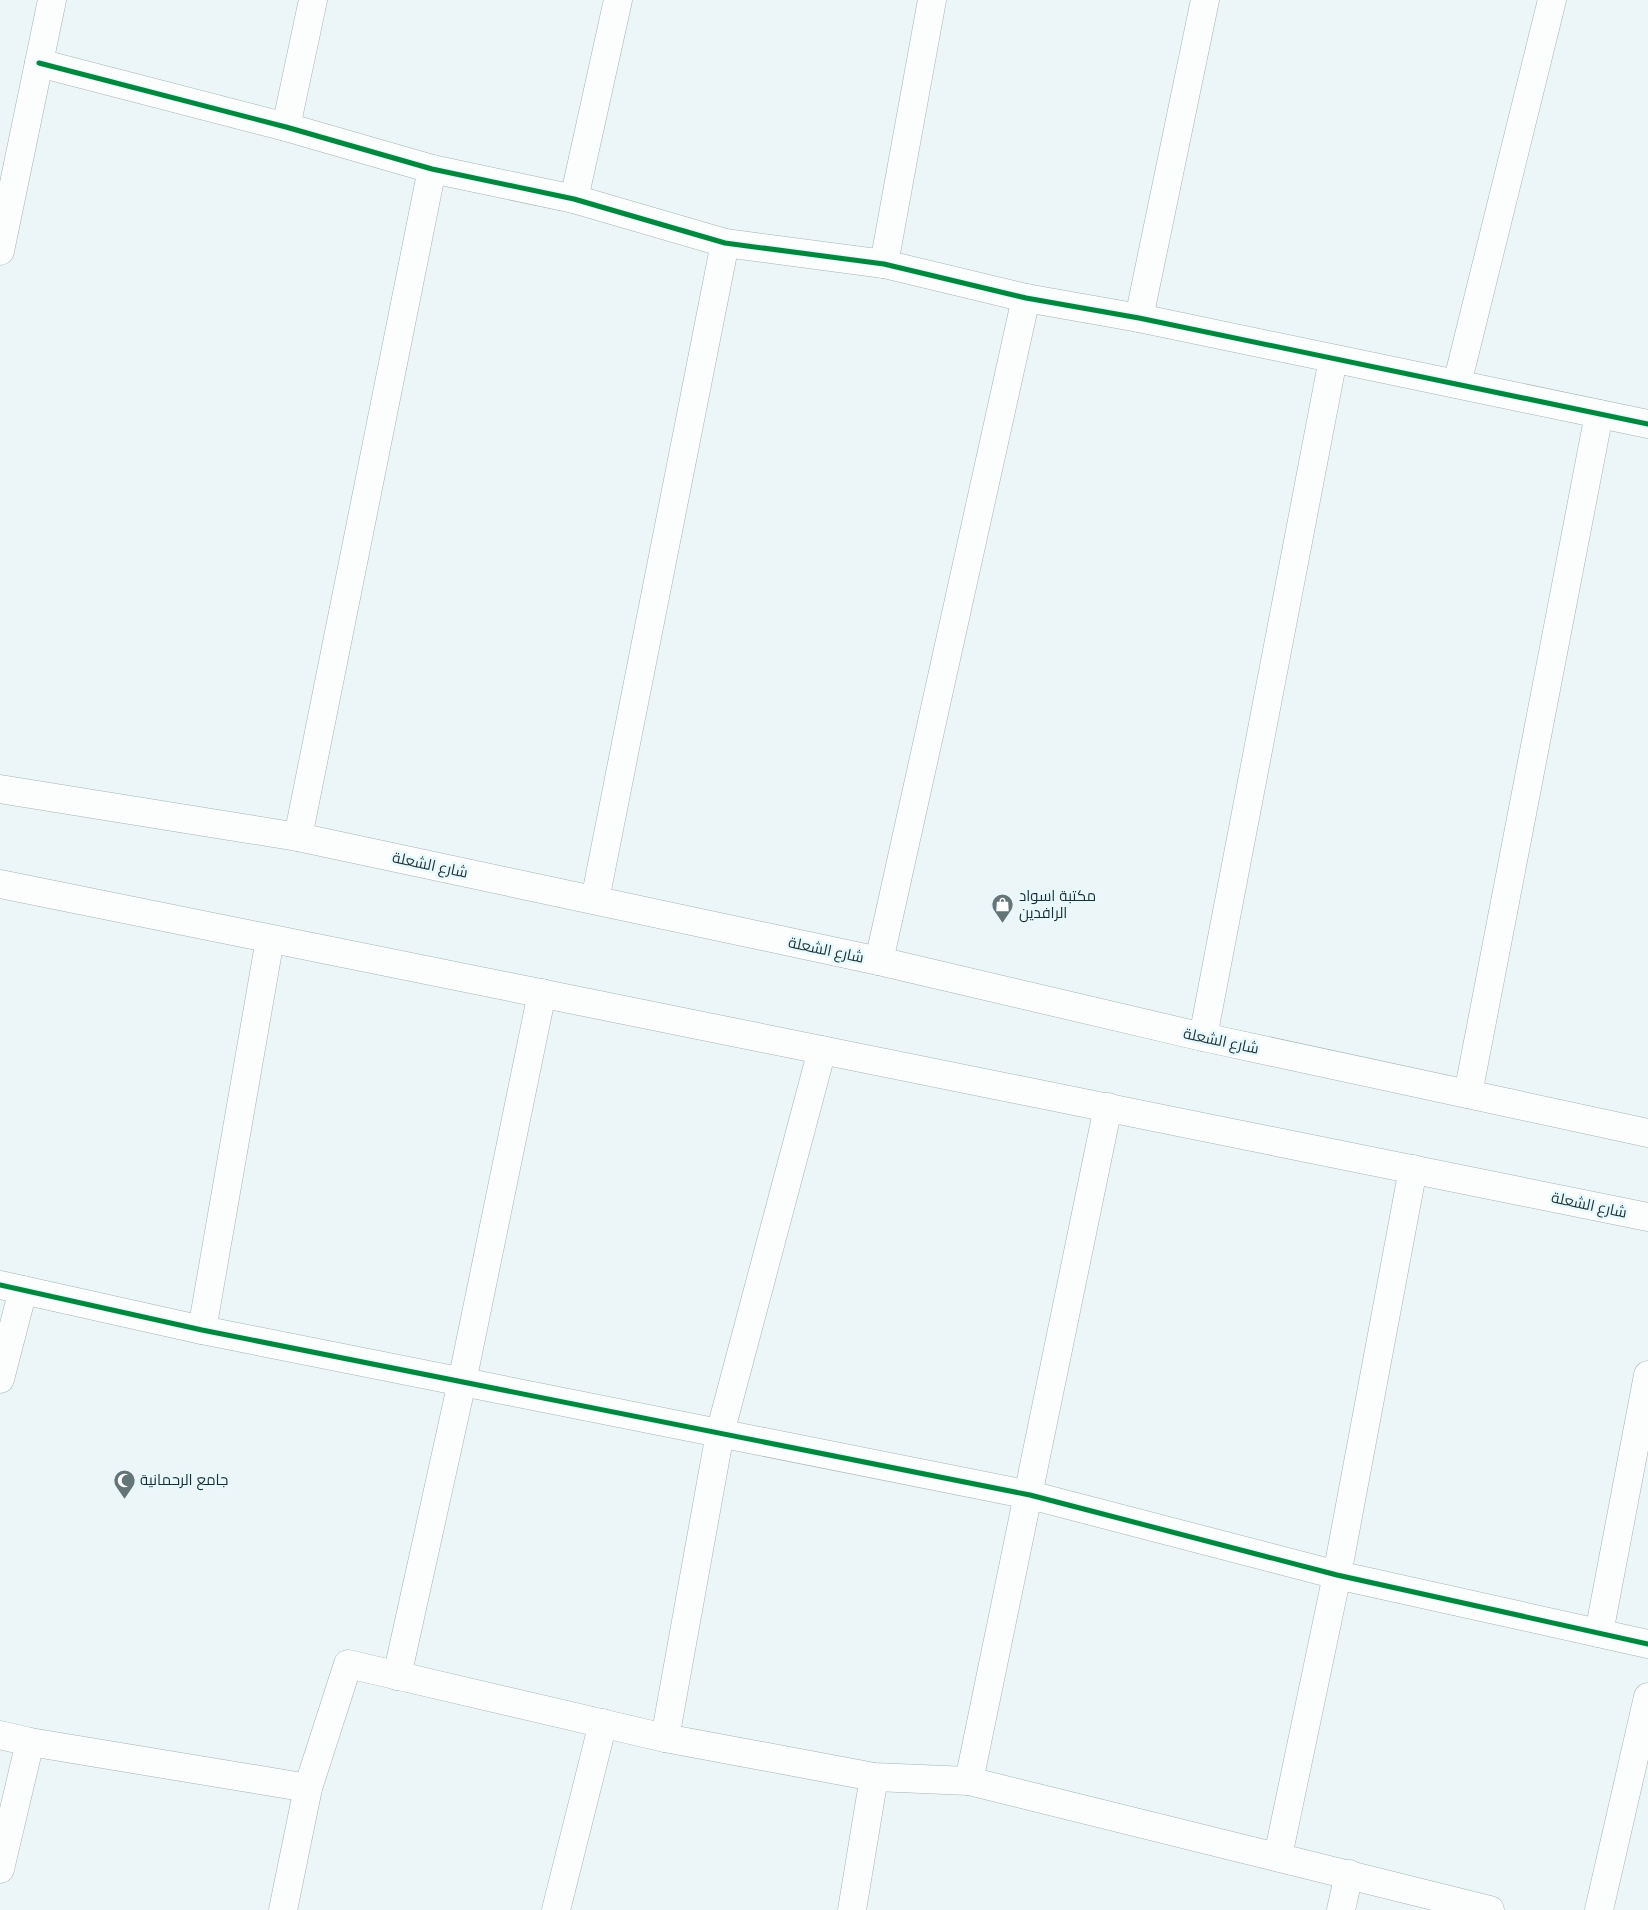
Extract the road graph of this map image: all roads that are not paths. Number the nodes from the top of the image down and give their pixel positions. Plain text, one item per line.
1 (52, 0) edge
2 (313, 0) edge
3 (618, 0) edge
4 (932, 0) edge
5 (1205, 0) edge
6 (1552, 0) edge
7 (39, 62) junction
8 (286, 128) junction
9 (432, 169) junction
10 (574, 199) junction
11 (725, 243) junction
12 (0, 251) edge
13 (884, 264) junction
14 (1026, 298) junction
15 (1140, 318) junction
16 (1333, 358) junction
17 (1457, 384) junction
18 (1599, 414) junction
19 (1648, 424) edge
20 (0, 789) edge
21 (298, 838) junction
22 (0, 884) edge
23 (595, 900) junction
24 (270, 938) junction
25 (879, 961) junction
26 (542, 993) junction
27 (1203, 1037) junction
28 (822, 1050) junction
29 (1468, 1094) junction
30 (1108, 1107) junction
31 (1648, 1133) edge
32 (1413, 1169) junction
33 (1648, 1217) edge
34 (11, 1288) edge
35 (202, 1330) junction
36 (1648, 1375) edge
37 (0, 1379) edge
38 (462, 1382) junction
39 (720, 1433) junction
40 (1030, 1495) junction
41 (1337, 1575) junction
42 (1599, 1633) junction
43 (1648, 1644) edge
44 (397, 1676) junction
45 (1648, 1697) edge
46 (603, 1723) junction
47 (0, 1735) edge
48 (665, 1738) junction
49 (30, 1742) junction
50 (874, 1777) junction
51 (970, 1781) junction
52 (308, 1788) junction
53 (1278, 1856) junction
54 (0, 1869) edge
55 (1349, 1874) junction
56 (283, 1910) edge
57 (556, 1910) edge
58 (852, 1910) edge
59 (1341, 1910) edge
60 (1490, 1910) edge
61 (1599, 1910) edge

1 - 7 street
2 - 8 street
3 - 10 street
4 - 13 street
5 - 15 street
6 - 17 street
7 - 8 street
7 - 12 street
8 - 9 street
9 - 10 street
9 - 21 street
10 - 11 street
11 - 13 street
11 - 23 street
13 - 14 street
14 - 15 street
14 - 25 street
15 - 16 street
16 - 17 street
16 - 27 street
17 - 18 street
18 - 19 street
18 - 29 street
20 - 21 street, شارع الشعلة
21 - 23 street, شارع الشعلة
22 - 24 street, شارع الشعلة
23 - 25 street, شارع الشعلة
24 - 26 street, شارع الشعلة
24 - 35 street
25 - 27 street, شارع الشعلة
26 - 28 street, شارع الشعلة
26 - 38 street
27 - 29 street, شارع الشعلة
28 - 30 street, شارع الشعلة
28 - 39 street
29 - 31 street, شارع الشعلة
30 - 32 street, شارع الشعلة
30 - 40 street
32 - 33 street, شارع الشعلة
32 - 41 street
34 - 35 street
34 - 37 street
35 - 38 street
36 - 42 street
38 - 39 street
38 - 44 street
39 - 40 street
39 - 48 street
40 - 41 street
40 - 51 street
41 - 42 street
41 - 53 street
42 - 43 street
44 - 46 street
44 - 52 street
45 - 61 street
46 - 48 street
46 - 57 street
47 - 49 street
48 - 50 street
49 - 52 street
49 - 54 street
50 - 51 street
50 - 58 street
51 - 53 street
52 - 56 street
53 - 55 street
55 - 59 street
55 - 60 street

